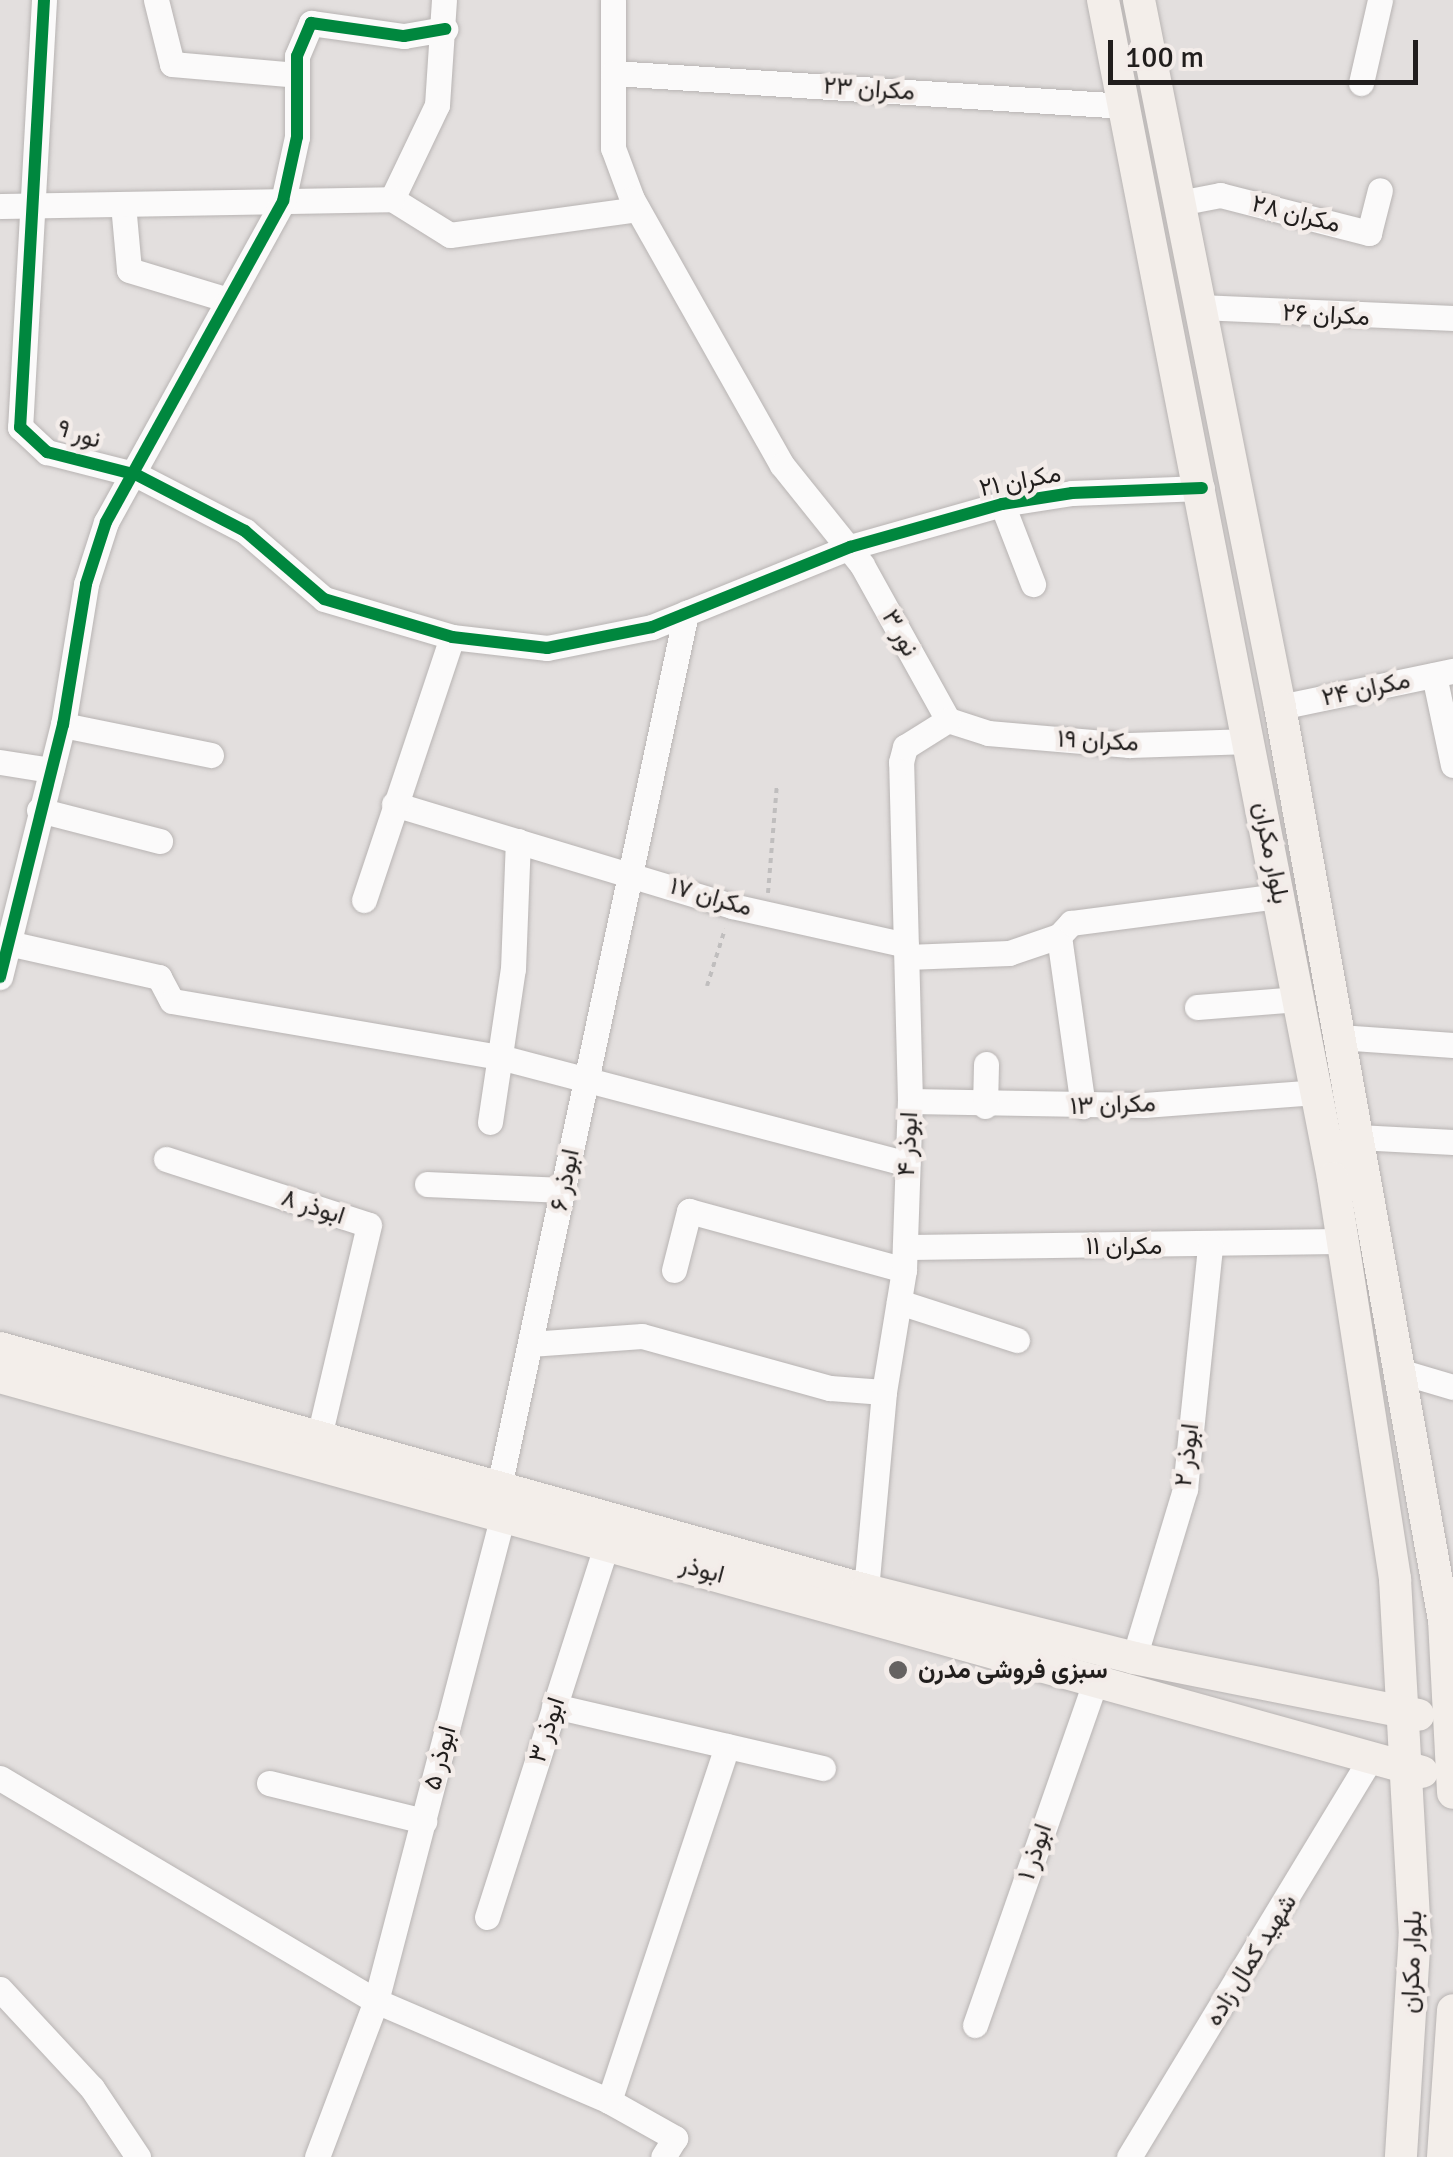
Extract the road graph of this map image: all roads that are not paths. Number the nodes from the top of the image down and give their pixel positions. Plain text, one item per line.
1 (44, 0) edge
2 (156, 0) edge
3 (444, 0) edge
4 (613, 0) edge
5 (1103, 0) edge
6 (1139, 0) edge
7 (1380, 0) edge
8 (445, 30) junction
9 (613, 72) junction
10 (297, 75) junction
11 (1360, 83) dead end
12 (1125, 106) junction
13 (1380, 190) dead end
14 (392, 199) junction
15 (283, 201) junction
16 (1179, 203) junction
17 (122, 204) junction
18 (0, 206) edge
19 (36, 206) junction
20 (638, 208) junction
21 (225, 300) junction
22 (1200, 308) junction
23 (1453, 318) edge
24 (10, 428) edge
25 (137, 474) junction
26 (1202, 488) junction
27 (1002, 504) junction
28 (850, 547) junction
29 (1034, 584) dead end
30 (686, 614) junction
31 (452, 638) junction
32 (1444, 673) edge
33 (1280, 707) junction
34 (948, 720) junction
35 (63, 725) junction
36 (1250, 740) junction
37 (211, 755) dead end
38 (0, 762) edge
39 (1453, 764) edge
40 (51, 770) junction
41 (394, 804) junction
42 (39, 810) junction
43 (160, 841) dead end
44 (518, 841) junction
45 (630, 874) junction
46 (1280, 896) junction
47 (364, 900) dead end
48 (1059, 936) junction
49 (8, 943) junction
50 (907, 951) junction
51 (0, 977) edge
52 (1299, 998) junction
53 (1197, 1007) dead end
54 (1339, 1037) junction
55 (1453, 1045) edge
56 (500, 1057) junction
57 (986, 1064) dead end
58 (586, 1080) junction
59 (1316, 1092) junction
60 (910, 1102) junction
61 (984, 1106) junction
62 (1083, 1106) junction
63 (490, 1122) dead end
64 (1357, 1137) junction
65 (1453, 1142) edge
66 (166, 1159) dead end
67 (907, 1164) junction
68 (427, 1184) dead end
69 (563, 1190) junction
70 (1343, 1241) junction
71 (1210, 1246) junction
72 (905, 1259) junction
73 (674, 1270) dead end
74 (899, 1302) junction
75 (1017, 1340) dead end
76 (530, 1344) junction
77 (0, 1348) edge
78 (1399, 1370) junction
79 (0, 1377) edge
80 (1453, 1387) edge
81 (884, 1392) junction
82 (319, 1436) junction
83 (501, 1501) junction
84 (607, 1544) junction
85 (866, 1590) junction
86 (1448, 1615) edge
87 (1015, 1642) junction
88 (1134, 1658) junction
89 (1096, 1679) junction
90 (554, 1706) junction
91 (1400, 1711) junction
92 (1452, 1722) edge
93 (727, 1746) junction
94 (1369, 1760) junction
95 (823, 1768) dead end
96 (1403, 1768) junction
97 (0, 1778) edge
98 (1453, 1778) edge
99 (268, 1783) dead end
100 (1453, 1793) edge
101 (424, 1821) junction
102 (486, 1917) dead end
103 (0, 1990) edge
104 (376, 2001) junction
105 (1453, 2010) edge
106 (974, 2026) dead end
107 (609, 2101) junction
108 (1447, 2147) edge
109 (138, 2157) edge
110 (316, 2157) edge
111 (663, 2157) edge
112 (1129, 2157) edge
113 (1401, 2157) edge

1 - 19 street, نور ۹
2 - 10 street
3 - 8 street
4 - 9 street, نور ۳
5 - 12 main road, بلوار مکران
6 - 16 main road
7 - 11 street
8 - 10 street
8 - 14 street
9 - 12 street, مکران ۲۳
9 - 20 street, نور ۳
10 - 15 street
12 - 26 main road, بلوار مکران
13 - 16 street, مکران ۲۸
14 - 15 street
14 - 20 street
15 - 17 street
15 - 21 street
16 - 22 main road
17 - 19 street
17 - 21 street
18 - 19 street
19 - 24 street, نور ۹
20 - 28 street, نور ۳
21 - 25 street
22 - 23 street, مکران ۲۶
22 - 33 main road
24 - 25 street, نور ۹
25 - 31 street, نور ۹
25 - 35 street
26 - 27 street, مکران ۲۱
26 - 36 main road, بلوار مکران
27 - 28 street, مکران ۲۱
27 - 29 street
28 - 30 street, مکران ۲۱
28 - 34 street, نور ۳
30 - 31 street, مکران ۲۱
30 - 45 street, ابوذر ۶
31 - 41 street
32 - 33 street, مکران ۲۴
32 - 39 street
33 - 54 main road
34 - 36 street, مکران ۱۹
34 - 50 street, ابوذر ۴
35 - 37 street
35 - 40 street
36 - 46 main road, بلوار مکران
38 - 40 street
40 - 42 street
41 - 44 street, مکران ۱۷
41 - 47 street
42 - 43 street
42 - 49 street
44 - 45 street, مکران ۱۷
44 - 56 street
45 - 50 street, مکران ۱۷
45 - 58 street, ابوذر ۶
46 - 48 street, مکران ۱۷
46 - 52 main road, بلوار مکران
48 - 50 street, مکران ۱۷
48 - 62 street
49 - 51 street
49 - 56 street
50 - 60 street, ابوذر ۴
52 - 53 street
52 - 59 main road, بلوار مکران
54 - 55 street
54 - 64 main road
56 - 58 street
56 - 63 street
57 - 61 street
58 - 67 street
58 - 69 street, ابوذر ۶
59 - 62 street, مکران ۱۳
59 - 70 main road, بلوار مکران
60 - 61 street, مکران ۱۳
60 - 67 street, ابوذر ۴
61 - 62 street, مکران ۱۳
64 - 65 street
64 - 78 main road
66 - 82 street, ابوذر ۸
67 - 72 street, ابوذر ۴
68 - 69 street
69 - 76 street, ابوذر ۶
70 - 71 street, مکران ۱۱
70 - 91 main road, بلوار مکران
71 - 72 street, مکران ۱۱
71 - 88 street, ابوذر ۲
72 - 73 street, مکران ۱۱
72 - 74 street, ابوذر ۴
74 - 75 street
74 - 81 street, ابوذر ۴
76 - 81 street
76 - 83 street, ابوذر ۶
77 - 82 main road, ابوذر
78 - 80 street
78 - 86 main road
79 - 83 main road, ابوذر
81 - 85 street, ابوذر ۴
82 - 83 main road, ابوذر
83 - 84 main road, ابوذر
83 - 85 main road, ابوذر
83 - 101 street, ابوذر ۵
84 - 87 main road, ابوذر
84 - 90 street, ابوذر ۳
85 - 87 main road, ابوذر
86 - 92 main road
87 - 88 main road, ابوذر
87 - 89 main road, ابوذر
88 - 91 main road, ابوذر
89 - 94 main road, ابوذر
89 - 106 street, ابوذر ۱
90 - 93 street
90 - 102 street, ابوذر ۳
91 - 92 main road, ابوذر
91 - 96 main road, بلوار مکران
92 - 98 main road
93 - 95 street
93 - 107 street
94 - 96 main road, ابوذر
94 - 112 street, شهید کمال زاده
96 - 98 main road, ابوذر
96 - 113 main road, بلوار مکران
97 - 104 street
98 - 100 main road
99 - 101 street
101 - 104 street, ابوذر ۵
103 - 109 street
104 - 107 street
104 - 110 street, ابوذر ۵
105 - 108 main road, بلوار مکران
107 - 111 street

